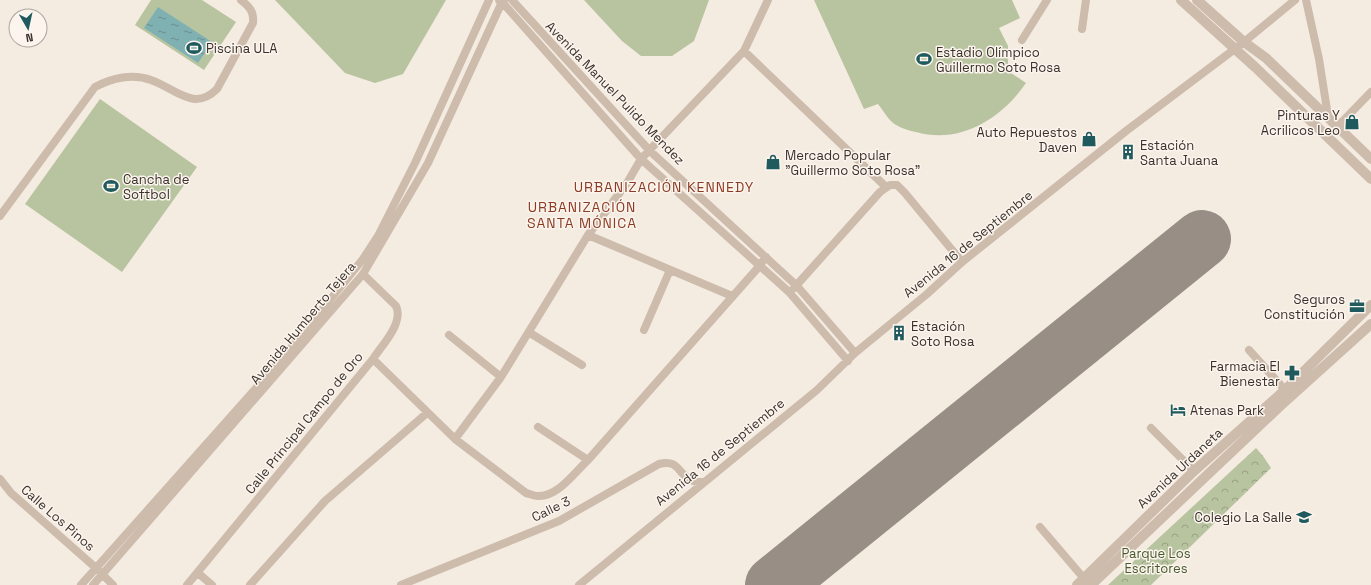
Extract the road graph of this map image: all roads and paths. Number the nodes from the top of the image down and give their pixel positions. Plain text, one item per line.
1 (241, 0) edge
2 (489, 0) edge
3 (504, 0) edge
4 (768, 0) edge
5 (1047, 0) edge
6 (1086, 0) edge
7 (1181, 0) edge
8 (1197, 0) edge
9 (1294, 0) edge
10 (1306, 0) edge
11 (1082, 29) dead end
12 (1022, 40) dead end
13 (1244, 42) junction
14 (1234, 49) junction
15 (744, 51) junction
16 (1371, 92) edge
17 (1328, 116) junction
18 (1338, 126) junction
19 (650, 151) junction
20 (642, 159) junction
21 (1371, 160) edge
22 (1371, 179) edge
23 (886, 187) junction
24 (0, 216) edge
25 (588, 235) junction
26 (766, 257) junction
27 (962, 262) junction
28 (760, 264) junction
29 (670, 270) junction
30 (363, 274) junction
31 (797, 286) junction
32 (789, 292) junction
33 (732, 296) junction
34 (1371, 305) edge
35 (1371, 324) edge
36 (644, 330) dead end
37 (530, 333) junction
38 (449, 334) dead end
39 (1249, 350) dead end
40 (855, 354) junction
41 (373, 359) junction
42 (848, 361) junction
43 (582, 365) dead end
44 (501, 376) junction
45 (1285, 390) junction
46 (427, 413) junction
47 (538, 427) dead end
48 (1151, 428) dead end
49 (455, 439) junction
50 (588, 460) junction
51 (1194, 471) junction
52 (0, 479) edge
53 (703, 482) junction
54 (1040, 527) dead end
55 (96, 568) junction
56 (198, 573) junction
57 (102, 574) junction
58 (1085, 583) edge
59 (81, 585) edge
60 (93, 585) edge
61 (113, 585) edge
62 (187, 585) edge
63 (212, 585) edge
64 (250, 585) edge
65 (401, 585) edge
66 (579, 585) edge

1 - 24 street
2 - 55 street, Avenida Humberto Tejera
3 - 19 street, Avenida Manuel Pulido Mendez
3 - 20 street
3 - 30 street, Avenida Humberto Tejera
4 - 15 street
5 - 12 street
6 - 11 street
7 - 14 street
8 - 13 street
9 - 13 street, Avenida 16 de Septiembre
10 - 17 street
13 - 14 street, Avenida 16 de Septiembre
13 - 17 street
14 - 22 street
14 - 27 street, Avenida 16 de Septiembre
15 - 19 street
15 - 23 street
16 - 18 street
17 - 18 street
18 - 21 street
19 - 20 street
19 - 26 street, Avenida Manuel Pulido Mendez
20 - 25 street
20 - 28 street
23 - 27 street
23 - 31 street
25 - 29 street
25 - 37 street
26 - 28 street
26 - 31 street, Avenida Manuel Pulido Mendez
27 - 40 street, Avenida 16 de Septiembre
28 - 32 street
28 - 33 street
29 - 33 street
29 - 36 street
30 - 41 street, Calle Principal Campo de Oro
30 - 57 street, Avenida Humberto Tejera
31 - 32 street
31 - 40 street, Avenida Manuel Pulido Mendez
32 - 42 street
33 - 50 street
34 - 45 street, Avenida Urdaneta
35 - 58 street, Avenida Urdaneta
37 - 43 street
37 - 44 street
38 - 44 street
39 - 45 street
40 - 42 street, Avenida 16 de Septiembre
41 - 46 street
41 - 56 street, Calle Principal Campo de Oro
42 - 53 street, Avenida 16 de Septiembre
44 - 49 street
45 - 51 street, Avenida Urdaneta
46 - 49 street
46 - 64 street
47 - 50 street
48 - 51 street
49 - 50 street
51 - 58 street, Avenida Urdaneta
52 - 55 street, Calle Los Pinos
53 - 65 street, Calle 3
53 - 66 street, Avenida 16 de Septiembre
54 - 58 street
55 - 57 street, Calle Los Pinos
55 - 59 street, Avenida Humberto Tejera
56 - 62 street, Calle Principal Campo de Oro
56 - 63 street
57 - 60 street, Avenida Humberto Tejera
57 - 61 street, Calle Los Pinos

